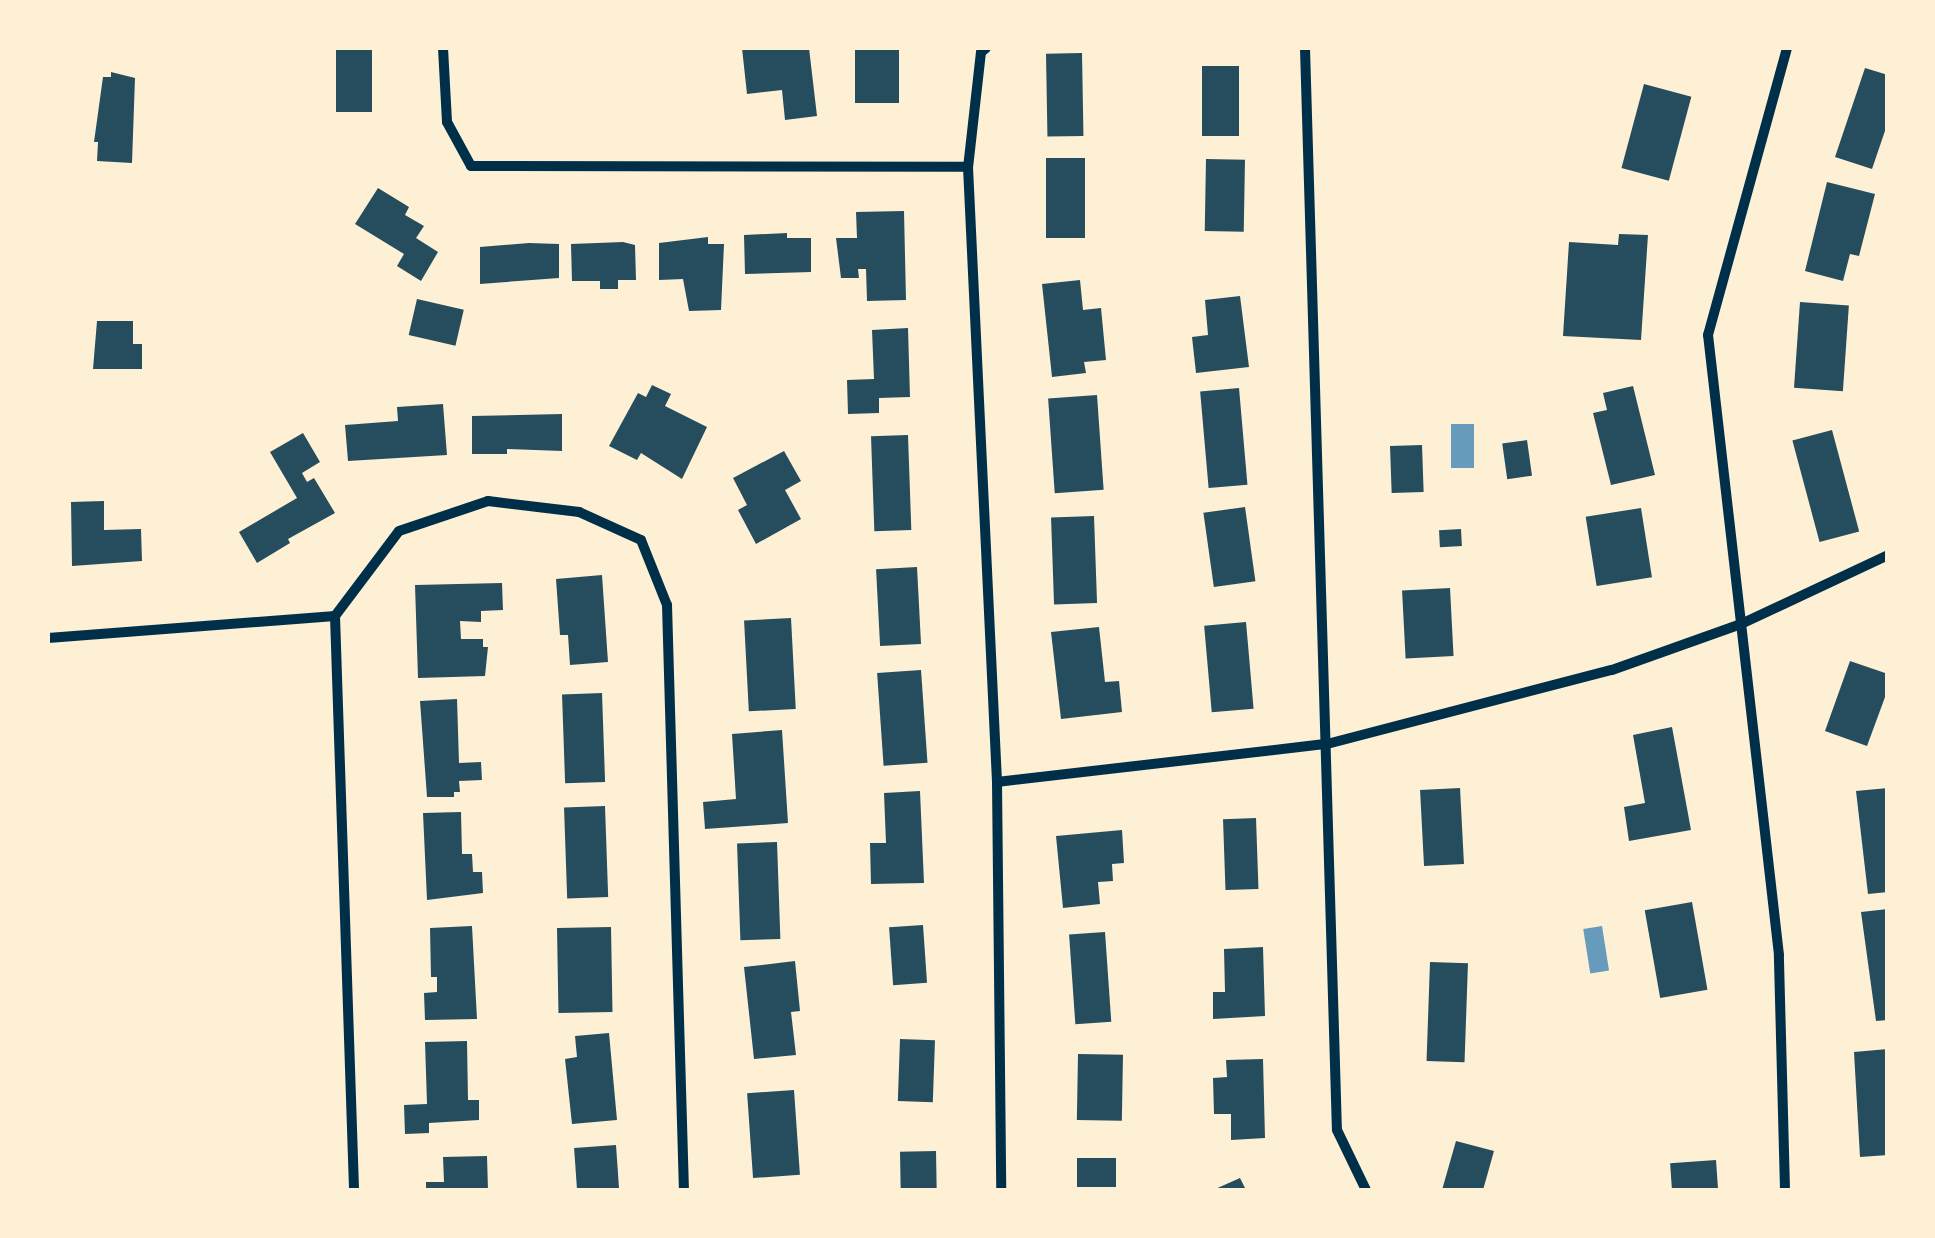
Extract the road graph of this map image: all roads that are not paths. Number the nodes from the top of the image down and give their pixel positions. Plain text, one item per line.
1 (442, 48) edge
2 (986, 48) edge
3 (1305, 48) edge
4 (1787, 48) edge
5 (968, 168) junction
6 (1888, 555) edge
7 (335, 616) junction
8 (1741, 624) junction
9 (48, 638) edge
10 (1327, 744) junction
11 (997, 782) junction
12 (354, 1190) edge
13 (684, 1190) edge
14 (1001, 1190) edge
15 (1366, 1190) edge
16 (1785, 1190) edge

1 - 5 street
2 - 5 street
3 - 10 street
4 - 8 street
5 - 11 street
6 - 8 street
7 - 9 street
7 - 12 street
7 - 13 street
8 - 10 street
8 - 16 street
10 - 11 street
10 - 15 street
11 - 14 street

